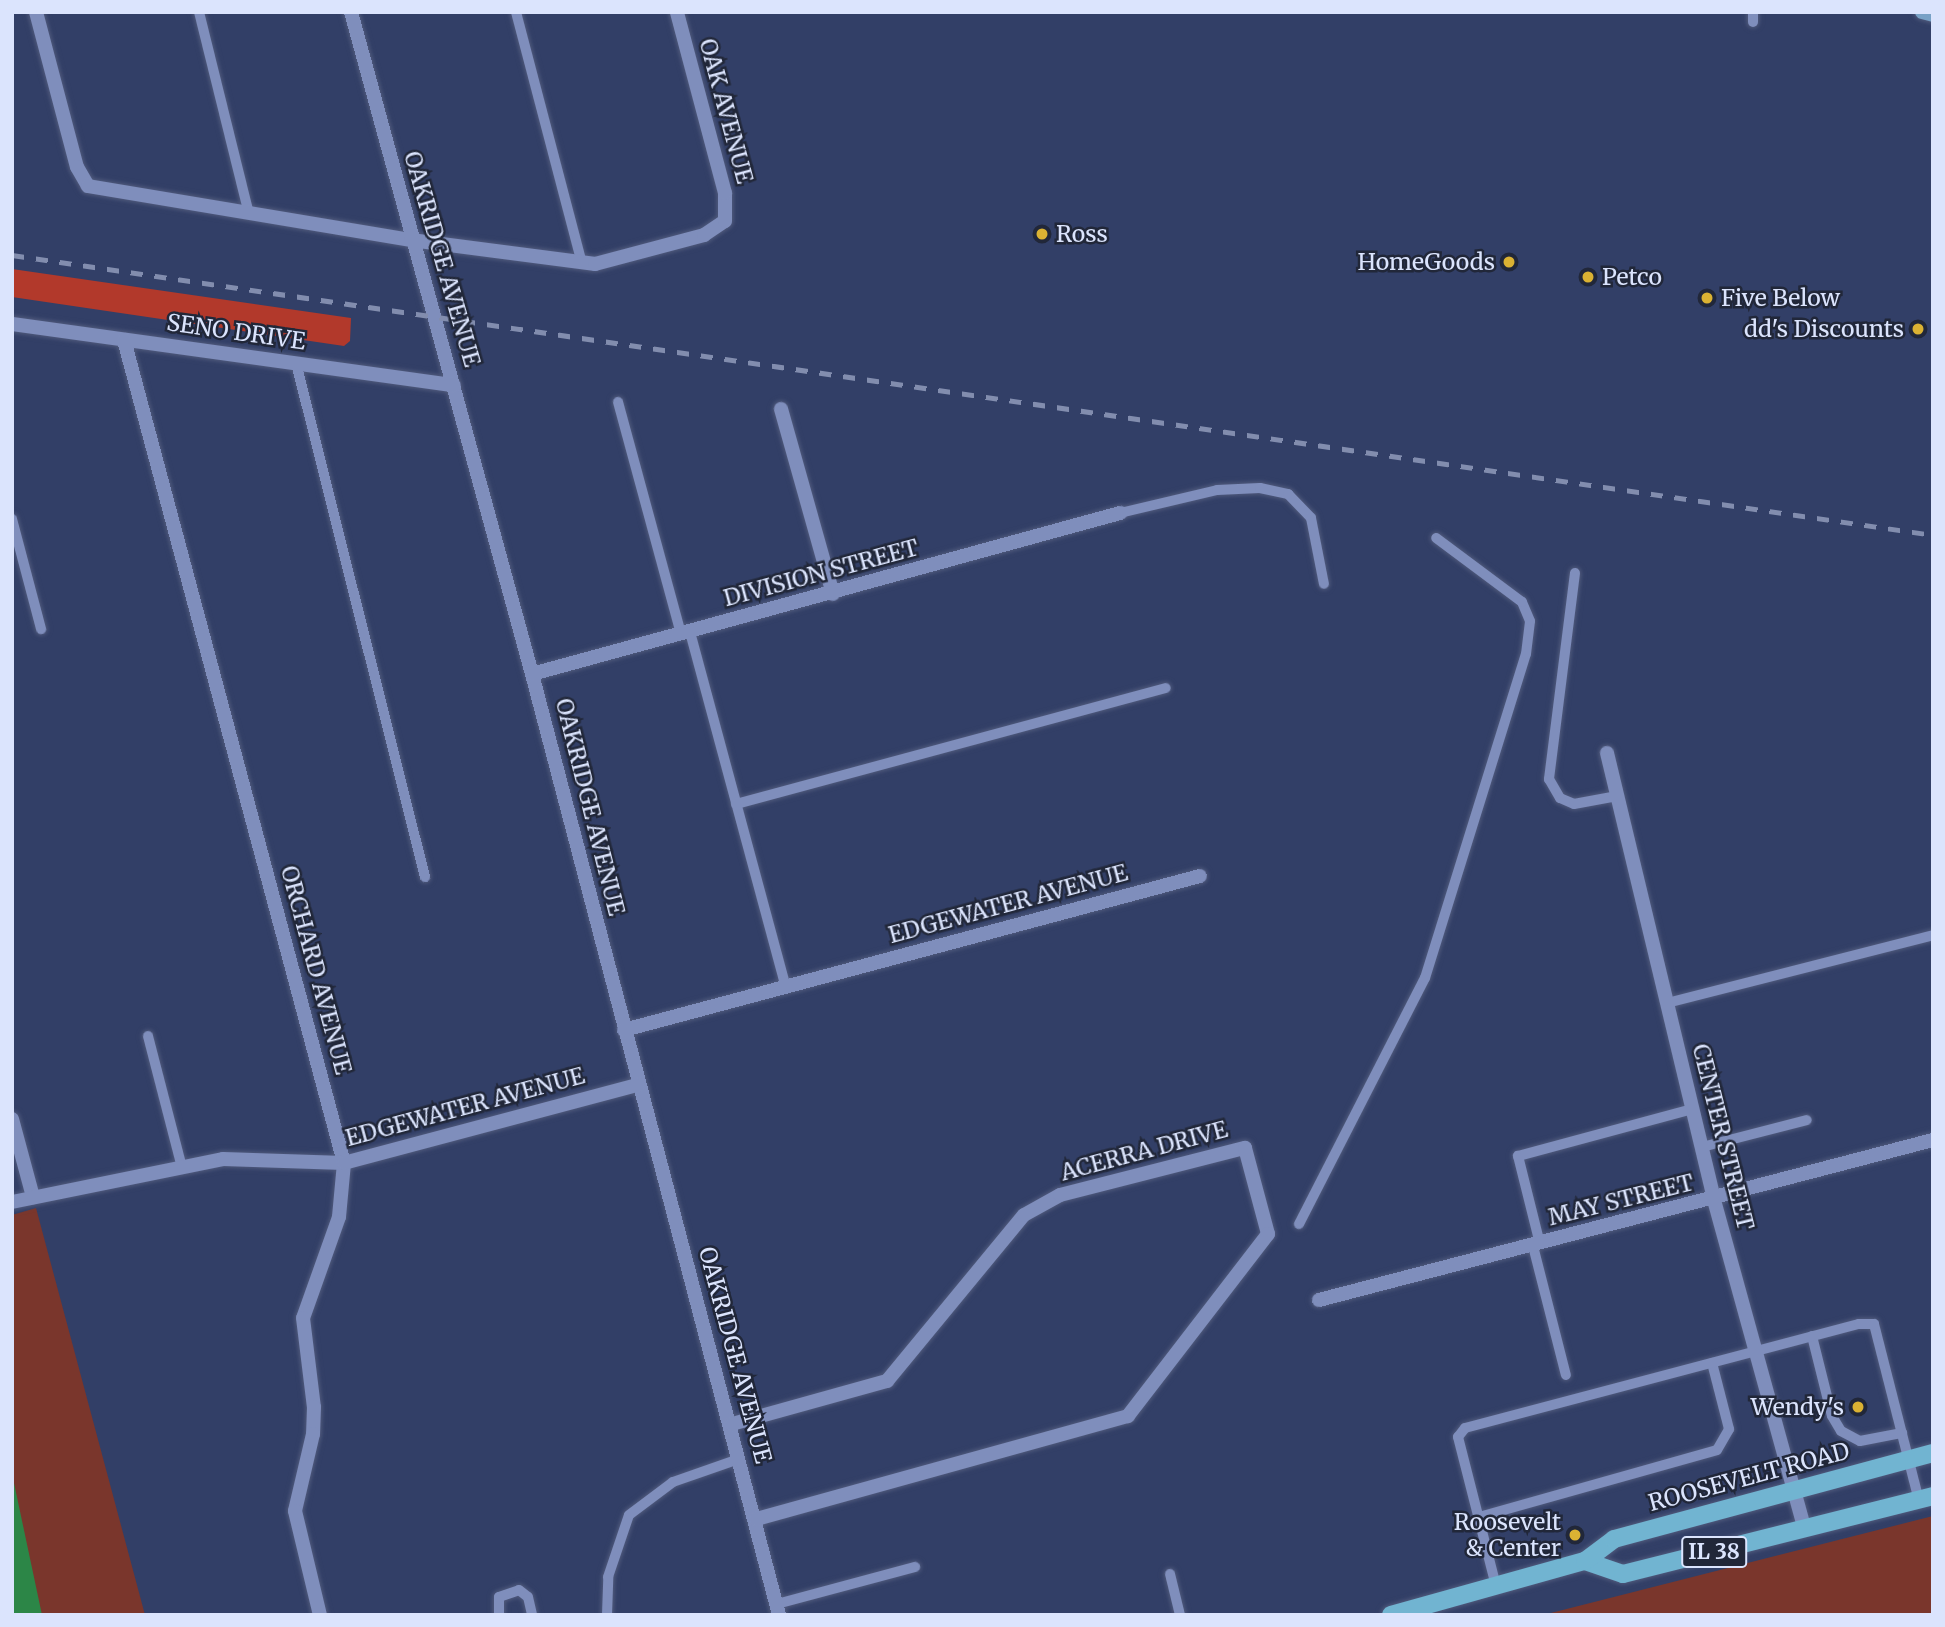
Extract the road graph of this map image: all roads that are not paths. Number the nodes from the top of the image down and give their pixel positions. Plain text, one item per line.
1 (36, 12) edge
2 (199, 12) edge
3 (351, 12) edge
4 (516, 12) edge
5 (677, 12) edge
6 (1922, 12) edge
7 (1933, 15) edge
8 (249, 214) junction
9 (411, 240) junction
10 (582, 263) junction
11 (12, 324) edge
12 (124, 340) junction
13 (296, 363) junction
14 (454, 385) junction
15 (618, 402) dead end
16 (781, 409) dead end
17 (1120, 513) joint
18 (12, 519) edge
19 (1436, 538) dead end
20 (1575, 573) dead end
21 (1324, 584) dead end
22 (833, 594) junction
23 (41, 629) dead end
24 (686, 633) junction
25 (532, 674) junction
26 (1166, 688) dead end
27 (1606, 753) dead end
28 (1617, 796) junction
29 (736, 804) junction
30 (1200, 876) dead end
31 (425, 877) dead end
32 (1933, 935) edge
33 (786, 987) junction
34 (1667, 1003) junction
35 (624, 1030) junction
36 (148, 1036) dead end
37 (638, 1085) junction
38 (1692, 1109) junction
39 (12, 1119) edge
40 (1807, 1120) dead end
41 (1933, 1140) edge
42 (1702, 1147) junction
43 (344, 1163) junction
44 (181, 1164) junction
45 (33, 1197) junction
46 (1714, 1200) junction
47 (12, 1202) edge
48 (1299, 1224) dead end
49 (1537, 1245) junction
50 (1319, 1300) dead end
51 (1812, 1336) junction
52 (1756, 1350) junction
53 (1712, 1363) junction
54 (1566, 1375) dead end
55 (732, 1424) junction
56 (1902, 1433) junction
57 (1933, 1453) edge
58 (739, 1459) junction
59 (1909, 1460) junction
60 (1793, 1490) junction
61 (1926, 1498) edge
62 (1479, 1517) junction
63 (756, 1519) junction
64 (1805, 1530) junction
65 (1585, 1561) junction
66 (915, 1567) dead end
67 (1170, 1573) dead end
68 (1496, 1586) junction
69 (778, 1609) edge
70 (320, 1615) edge
71 (499, 1615) edge
72 (532, 1615) edge
73 (607, 1615) edge
74 (1180, 1615) edge
75 (1391, 1615) edge

1 - 8 street
2 - 8 lane
3 - 9 street, OAKRIDGE AVENUE
4 - 10 lane
5 - 10 street, OAK AVENUE
6 - 7 main road
8 - 9 street
9 - 10 street
9 - 14 street, OAKRIDGE AVENUE
11 - 12 street, SENO DRIVE
12 - 13 street, SENO DRIVE
12 - 43 street, ORCHARD AVENUE
13 - 14 street, SENO DRIVE
13 - 31 lane
14 - 25 street, OAKRIDGE AVENUE
15 - 24 lane
16 - 22 street
17 - 21 lane
17 - 22 street, DIVISION STREET
18 - 23 lane
19 - 48 lane
20 - 28 lane
22 - 24 street, DIVISION STREET
24 - 25 street, DIVISION STREET
24 - 29 lane
25 - 35 street, OAKRIDGE AVENUE
26 - 29 lane
27 - 28 street, CENTER STREET
28 - 34 street, CENTER STREET
29 - 33 lane
30 - 33 street, EDGEWATER AVENUE
32 - 34 lane
33 - 35 street, EDGEWATER AVENUE
34 - 38 street, CENTER STREET
35 - 37 street, OAKRIDGE AVENUE
36 - 44 lane
37 - 43 street, EDGEWATER AVENUE
37 - 55 street, OAKRIDGE AVENUE
38 - 42 street, CENTER STREET
38 - 49 lane
39 - 45 street
40 - 42 lane
41 - 46 street, MAY STREET
42 - 46 street, CENTER STREET
43 - 44 street, EDGEWATER AVENUE
43 - 70 street, ORCHARD AVENUE
44 - 45 street, EDGEWATER AVENUE
45 - 47 street, EDGEWATER AVENUE
46 - 49 street, MAY STREET
46 - 52 street, CENTER STREET
49 - 50 street, MAY STREET
49 - 54 lane
51 - 52 lane
51 - 56 lane
51 - 56 lane
52 - 53 lane
52 - 60 street, CENTER STREET
53 - 62 lane
53 - 62 lane
55 - 58 street, OAKRIDGE AVENUE
55 - 63 street, ACERRA DRIVE
56 - 59 lane
57 - 59 main road, ROOSEVELT ROAD / IL 38
58 - 63 street, OAKRIDGE AVENUE
58 - 73 lane
59 - 60 main road, ROOSEVELT ROAD / IL 38
59 - 61 lane
60 - 64 street, CENTER STREET
60 - 65 main road, ROOSEVELT ROAD / IL 38
61 - 64 main road, IL 38
62 - 68 lane
63 - 69 street, OAKRIDGE AVENUE
64 - 65 main road, IL 38
65 - 68 main road, ROOSEVELT ROAD / IL 38
66 - 69 lane
67 - 74 lane
68 - 75 main road, ROOSEVELT ROAD / IL 38
71 - 72 lane

